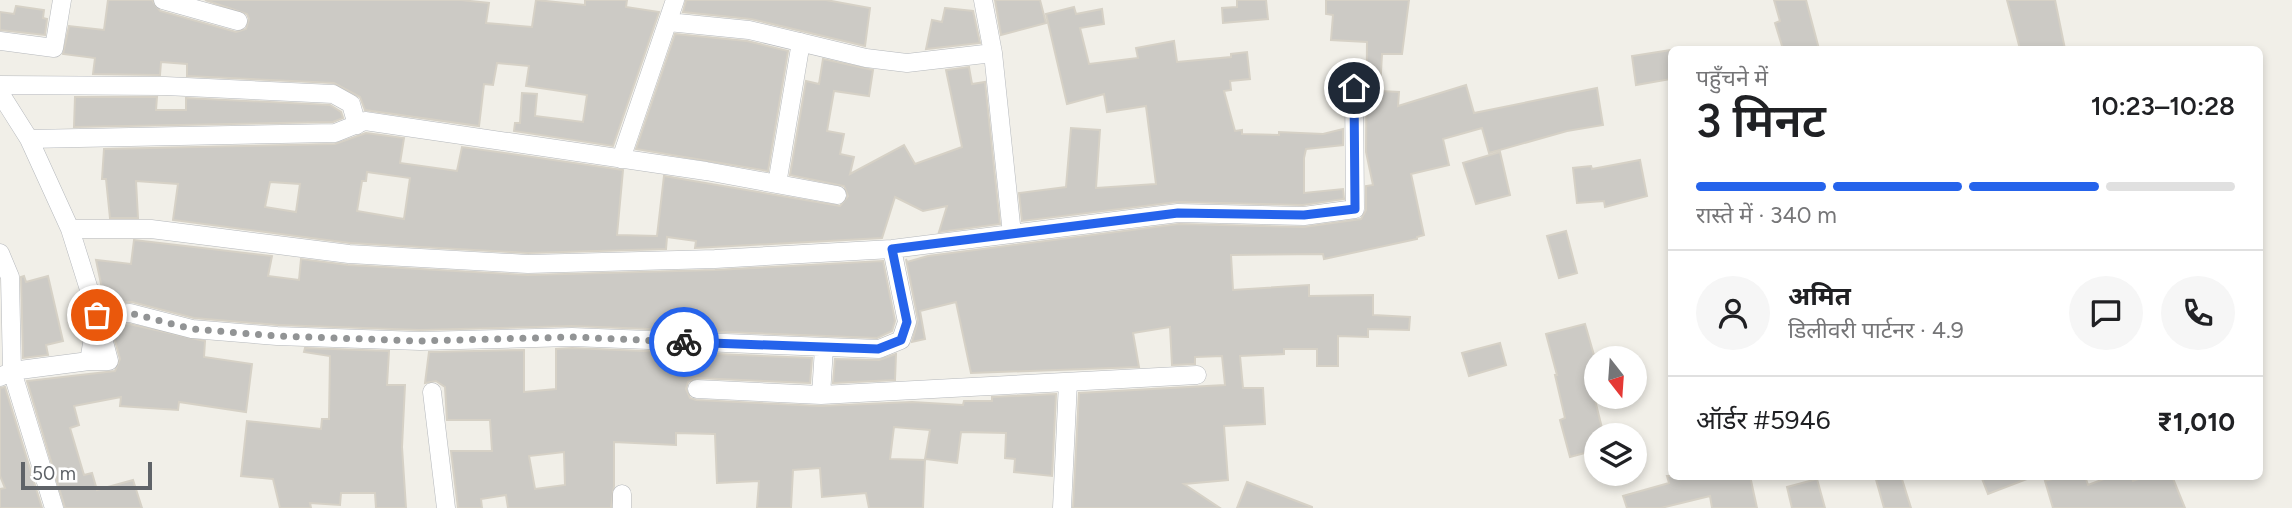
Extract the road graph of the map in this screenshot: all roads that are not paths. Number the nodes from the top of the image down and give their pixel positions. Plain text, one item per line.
1 (62, 0) edge
2 (163, 0) edge
3 (675, 0) edge
4 (984, 0) edge
5 (238, 21) dead end
6 (668, 22) junction
7 (0, 41) edge
8 (801, 42) junction
9 (993, 53) junction
10 (0, 85) edge
11 (1354, 88) dead end
12 (0, 93) edge
13 (357, 125) junction
14 (29, 139) junction
15 (621, 159) junction
16 (778, 184) junction
17 (837, 195) dead end
18 (70, 229) junction
19 (1012, 234) junction
20 (892, 249) junction
21 (0, 253) edge
22 (97, 315) junction
23 (824, 348) junction
24 (6, 374) edge
25 (1197, 375) dead end
26 (1068, 382) junction
27 (697, 389) dead end
28 (432, 392) dead end
29 (821, 395) junction
30 (54, 508) edge
31 (446, 508) edge
32 (1062, 508) edge

1 - 7 street
2 - 5 street
3 - 6 street
4 - 9 street
6 - 8 street
6 - 15 street
8 - 9 street
8 - 16 street
9 - 19 street
10 - 13 street
11 - 19 street
12 - 14 street
13 - 14 street
13 - 15 street
14 - 18 street
15 - 16 street
16 - 17 street
18 - 20 street
18 - 22 street
19 - 20 street
20 - 23 street
21 - 24 street
22 - 23 street
22 - 24 street
23 - 29 street
24 - 30 street
25 - 26 street
26 - 29 street
26 - 32 street
27 - 29 street
28 - 31 street

